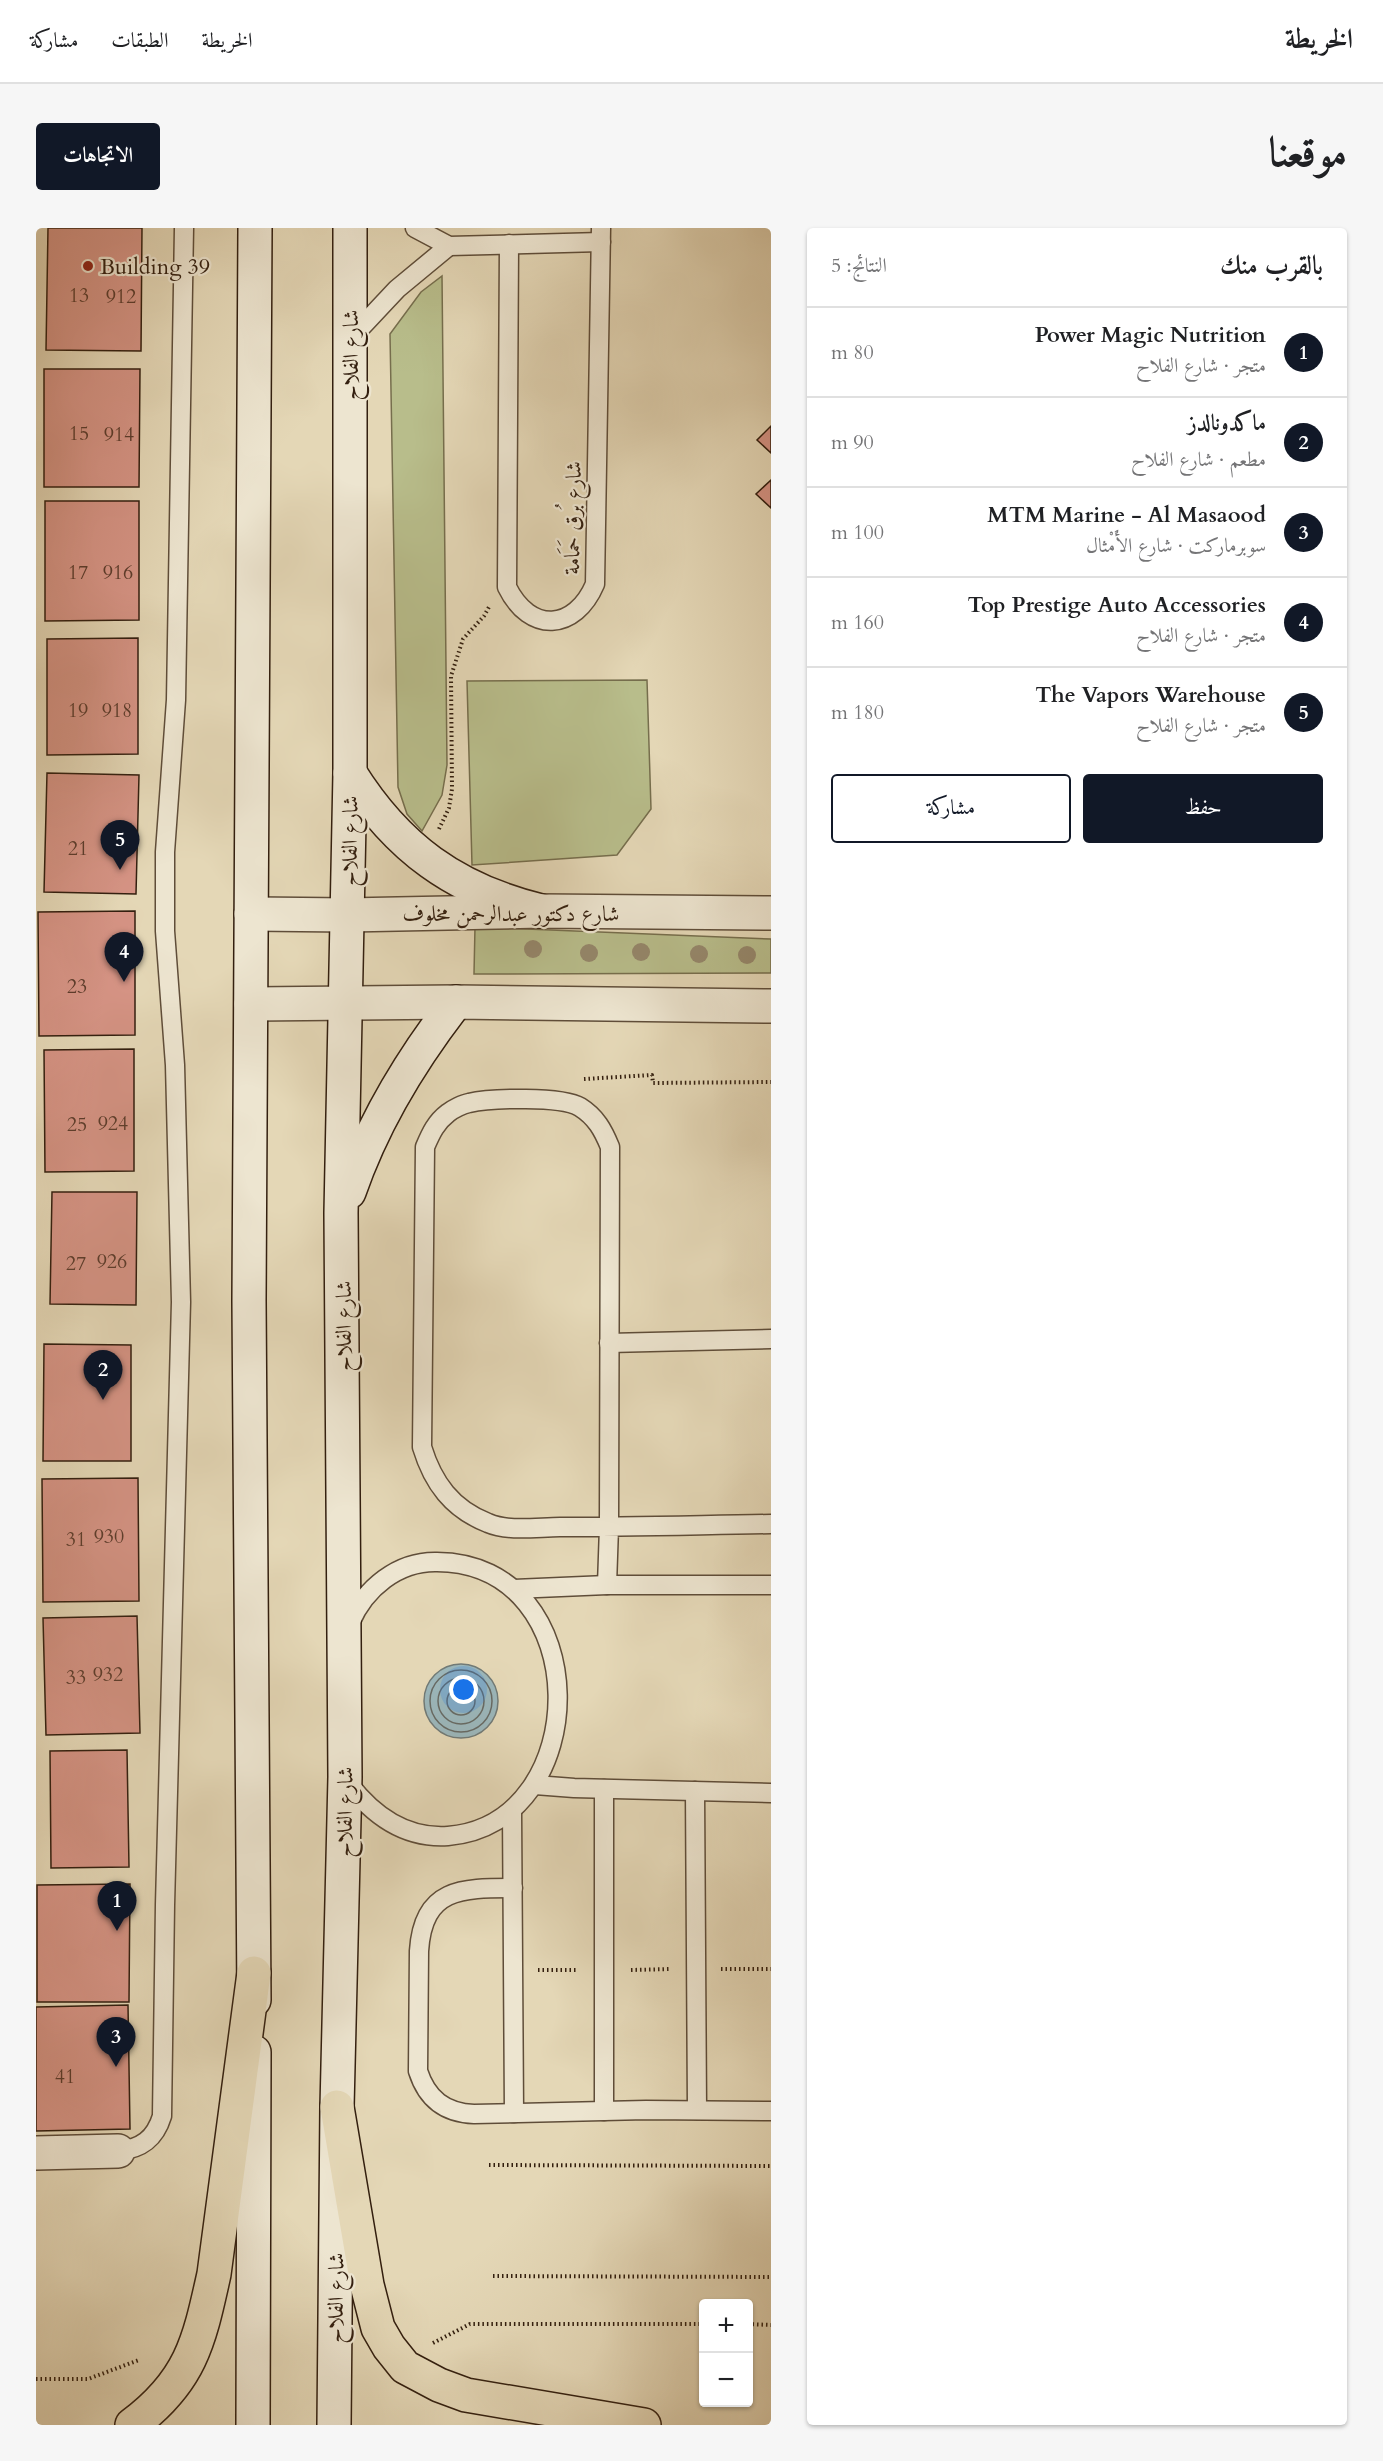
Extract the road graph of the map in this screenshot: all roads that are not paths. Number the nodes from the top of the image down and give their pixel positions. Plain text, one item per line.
1 (184, 228) edge
2 (255, 228) edge
3 (350, 228) edge
4 (415, 228) edge
5 (601, 235) edge
6 (509, 244) junction
7 (449, 246) junction
8 (351, 338) junction
9 (350, 773) junction
10 (541, 911) junction
11 (771, 913) edge
12 (251, 914) junction
13 (348, 915) junction
14 (456, 1002) junction
15 (251, 1004) junction
16 (345, 1004) junction
17 (771, 1006) edge
18 (341, 1213) junction
19 (771, 1339) edge
20 (609, 1343) junction
21 (771, 1524) edge
22 (609, 1527) junction
23 (607, 1585) junction
24 (771, 1585) edge
25 (514, 1589) junction
26 (343, 1648) junction
27 (345, 1778) junction
28 (535, 1785) junction
29 (604, 1789) junction
30 (695, 1791) junction
31 (771, 1793) edge
32 (512, 1810) junction
33 (513, 1888) junction
34 (255, 1973) junction
35 (337, 2107) junction
36 (697, 2110) junction
37 (604, 2111) junction
38 (771, 2111) edge
39 (514, 2113) junction
40 (118, 2151) joint
41 (36, 2153) edge
42 (132, 2425) edge
43 (253, 2425) edge
44 (333, 2425) edge
45 (644, 2425) edge

1 - 40 lane
2 - 12 main road
3 - 8 main road, شارع الفلاح
4 - 7 lane, شارع بُرق حَمَامة
5 - 6 lane, شارع بُرق حَمَامة
5 - 6 lane, شارع بُرق حَمَامة
6 - 7 lane, شارع بُرق حَمَامة
7 - 8 lane
8 - 9 main road, شارع الفلاح
9 - 10 main road
9 - 13 main road, شارع الفلاح
10 - 11 main road, شارع دكتور عبدالرحمن مخلوف
10 - 13 main road, شارع دكتور عبدالرحمن مخلوف
12 - 13 main road, شارع دكتور عبدالرحمن مخلوف
12 - 15 main road
13 - 16 main road, شارع الفلاح
14 - 16 main road
14 - 17 main road
14 - 18 main road
15 - 16 main road
15 - 34 main road
16 - 18 main road, شارع الفلاح
18 - 26 main road, شارع الفلاح
19 - 20 lane
20 - 22 lane
20 - 22 lane
21 - 22 lane
22 - 23 lane
23 - 24 lane
23 - 25 lane
25 - 26 lane
25 - 28 lane
26 - 27 main road, شارع الفلاح
27 - 32 lane
27 - 35 main road, شارع الفلاح
28 - 29 lane
28 - 32 lane
29 - 30 lane
29 - 37 lane
30 - 31 lane
30 - 36 lane
32 - 33 lane
33 - 39 lane
33 - 39 lane
34 - 42 main road
34 - 43 main road
35 - 44 main road, شارع الفلاح
35 - 45 main road
36 - 37 lane
36 - 38 lane
37 - 39 lane
40 - 41 main road

